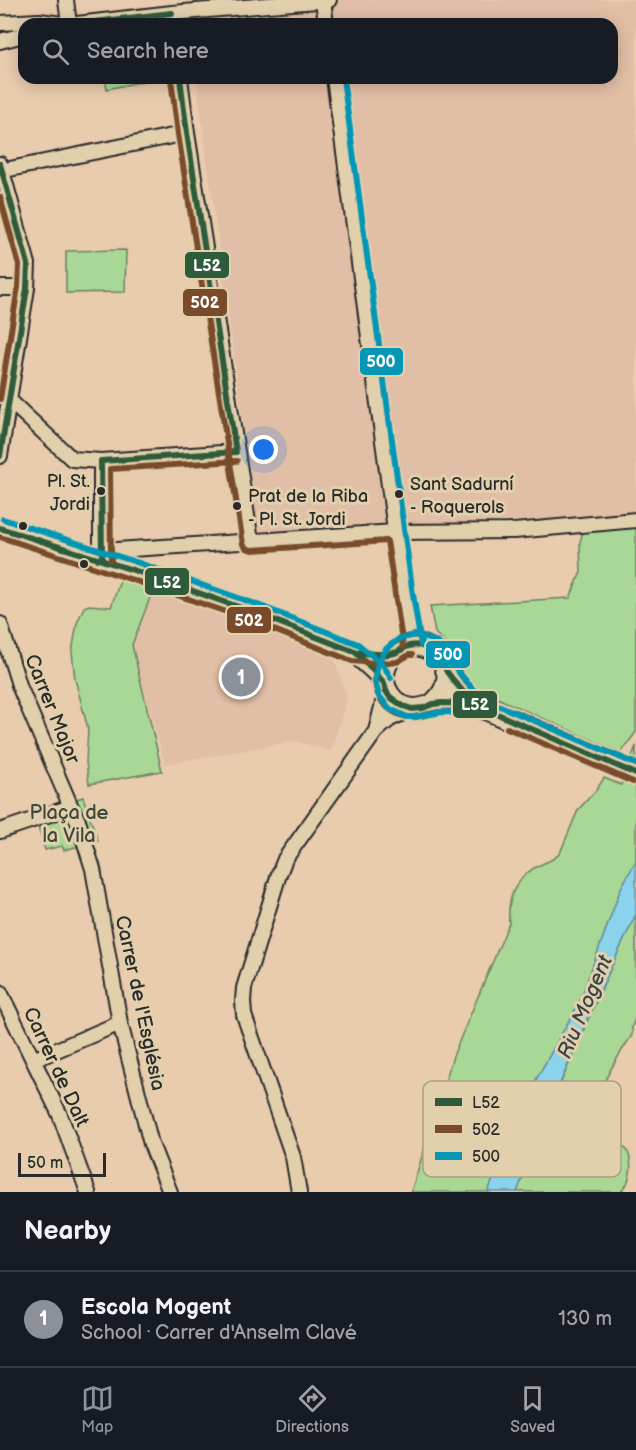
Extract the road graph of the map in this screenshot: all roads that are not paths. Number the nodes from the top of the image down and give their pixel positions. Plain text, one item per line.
1 (66, 0) edge
2 (325, 0) edge
3 (68, 18) edge
4 (172, 18) edge
5 (326, 18) edge
6 (18, 22) edge
7 (0, 23) edge
8 (18, 37) edge
9 (0, 41) edge
10 (181, 84) edge
11 (335, 84) edge
12 (187, 133) junction
13 (1, 169) edge
14 (0, 288) edge
15 (27, 288) junction
16 (9, 400) junction
17 (236, 452) junction
18 (0, 456) edge
19 (100, 461) junction
20 (636, 520) edge
21 (0, 528) edge
22 (395, 532) junction
23 (251, 541) junction
24 (101, 556) junction
25 (0, 624) edge
26 (404, 649) junction
27 (355, 652) junction
28 (446, 670) junction
29 (385, 687) junction
30 (433, 704) junction
31 (474, 704) junction
32 (412, 709) junction
33 (376, 731) junction
34 (630, 772) edge
35 (70, 807) junction
36 (78, 821) joint
37 (0, 831) edge
38 (0, 992) edge
39 (120, 1023) junction
40 (33, 1060) junction
41 (88, 1192) edge
42 (170, 1192) edge
43 (299, 1192) edge

1 - 3 street
2 - 4 street
2 - 5 street
6 - 7 street
8 - 9 street
10 - 12 street
11 - 22 street
12 - 13 street
12 - 17 street
13 - 15 street
14 - 15 street
15 - 16 street
16 - 18 street
16 - 19 street
17 - 19 street
17 - 23 street
19 - 24 street
20 - 22 street
21 - 24 street
22 - 23 street
22 - 26 street
23 - 24 street
24 - 27 street
25 - 35 street, Carrer Major
26 - 27 street
26 - 28 street
26 - 29 street
27 - 29 street
28 - 30 street
28 - 31 street
29 - 32 street
29 - 33 street
30 - 31 street
30 - 32 street
31 - 34 street
32 - 33 street
33 - 43 street
35 - 36 street, Carrer Major
35 - 37 street
36 - 39 street, Carrer de l'Església
38 - 40 street, Carrer de Dalt
39 - 40 street
39 - 42 street, Carrer de l'Església
40 - 41 street, Carrer de Dalt

